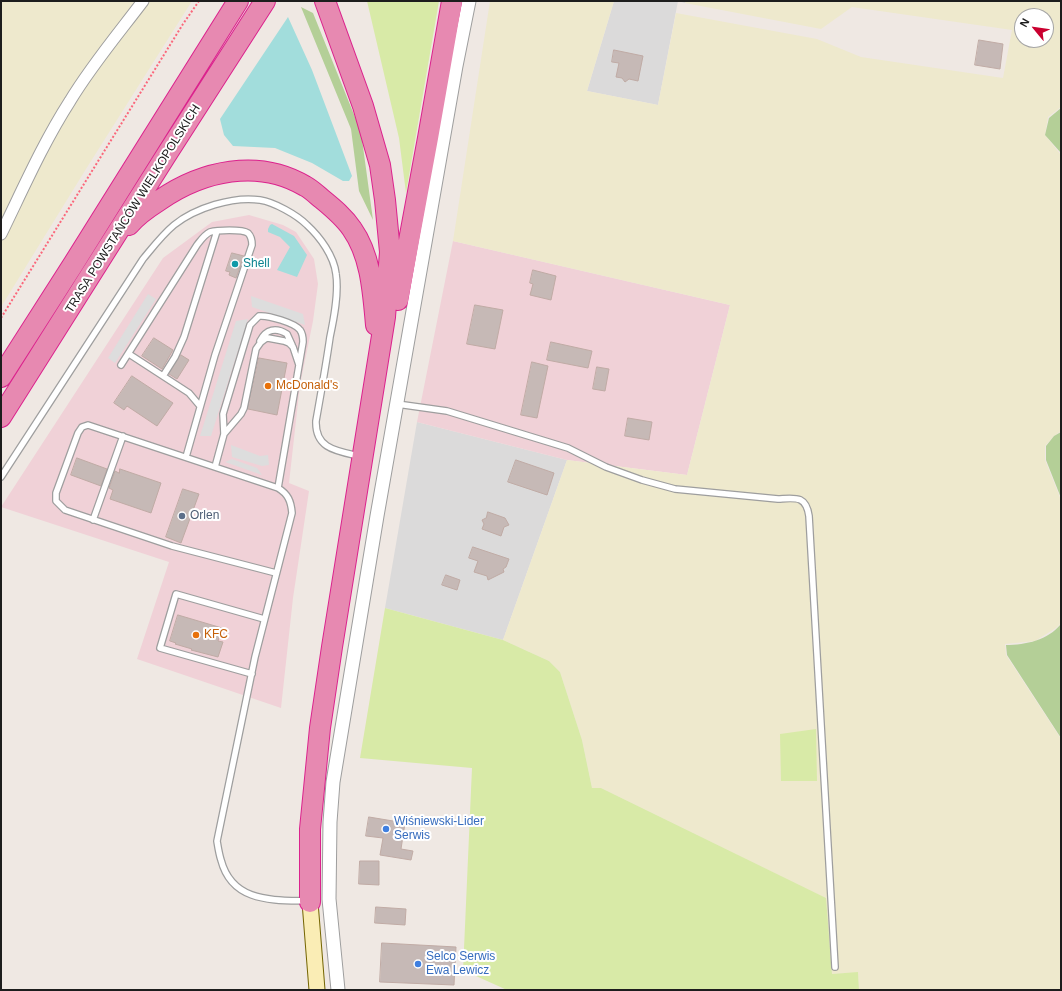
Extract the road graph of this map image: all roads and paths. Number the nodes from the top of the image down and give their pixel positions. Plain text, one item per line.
1 (143, 1) edge
2 (200, 1) edge
3 (238, 1) edge
4 (265, 1) edge
5 (324, 1) edge
6 (452, 1) edge
7 (470, 1) edge
8 (218, 231) junction
9 (1, 234) edge
10 (104, 256) junction
11 (1, 318) edge
12 (293, 347) junction
13 (256, 349) junction
14 (380, 352) junction
15 (129, 354) junction
16 (121, 365) dead end
17 (299, 365) junction
18 (163, 376) junction
19 (1, 377) edge
20 (397, 404) junction
21 (200, 406) junction
22 (1, 417) edge
23 (224, 434) junction
24 (123, 436) junction
25 (186, 457) junction
26 (363, 457) junction
27 (215, 467) junction
28 (1, 477) edge
29 (278, 488) junction
30 (93, 520) junction
31 (276, 572) junction
32 (264, 619) junction
33 (252, 674) junction
34 (310, 902) junction
35 (835, 967) dead end
36 (317, 990) edge
37 (338, 990) edge

1 - 9 street
2 - 11 path
3 - 19 highway, TRASA POWSTAŃCÓW WIELKOPOLSKICH
4 - 10 highway, TRASA POWSTAŃCÓW WIELKOPOLSKICH
5 - 14 highway
6 - 14 highway
7 - 20 street
8 - 15 lane
8 - 18 lane
8 - 21 lane
10 - 14 highway
10 - 22 highway, TRASA POWSTAŃCÓW WIELKOPOLSKICH
12 - 13 lane
12 - 13 lane
12 - 17 lane
13 - 23 lane
14 - 26 highway
15 - 16 lane
15 - 18 lane
17 - 23 lane
17 - 29 lane
18 - 21 lane
20 - 35 lane
20 - 37 street
21 - 25 lane
23 - 27 lane
24 - 25 lane
24 - 30 lane
24 - 30 lane
25 - 27 lane
26 - 28 lane
26 - 34 highway
27 - 29 lane
29 - 31 lane
30 - 31 lane
31 - 32 lane
32 - 33 lane
32 - 33 lane
33 - 34 lane
34 - 36 main road

